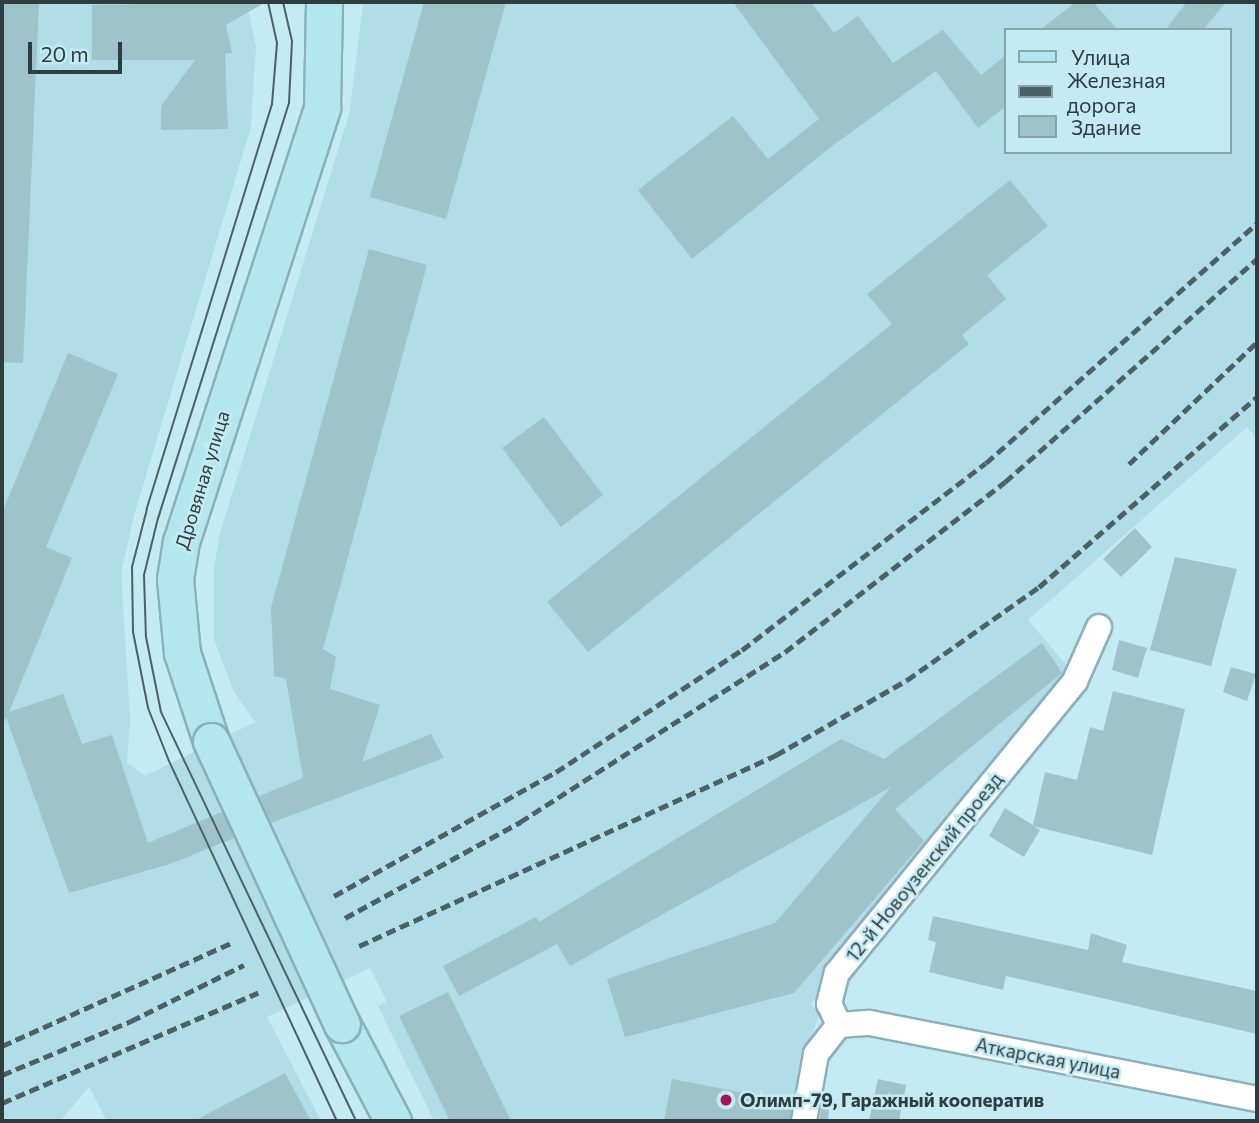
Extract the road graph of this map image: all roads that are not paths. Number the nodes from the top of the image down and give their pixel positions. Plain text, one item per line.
1 (324, 2) edge
2 (1099, 627) dead end
3 (839, 1026) junction
4 (1257, 1099) edge
5 (393, 1121) edge
6 (804, 1121) edge

1 - 5 main road, Дровяная улица, bridge
2 - 3 street, 12-й Новоузенский проезд
3 - 4 street, Аткарская улица
3 - 6 street

